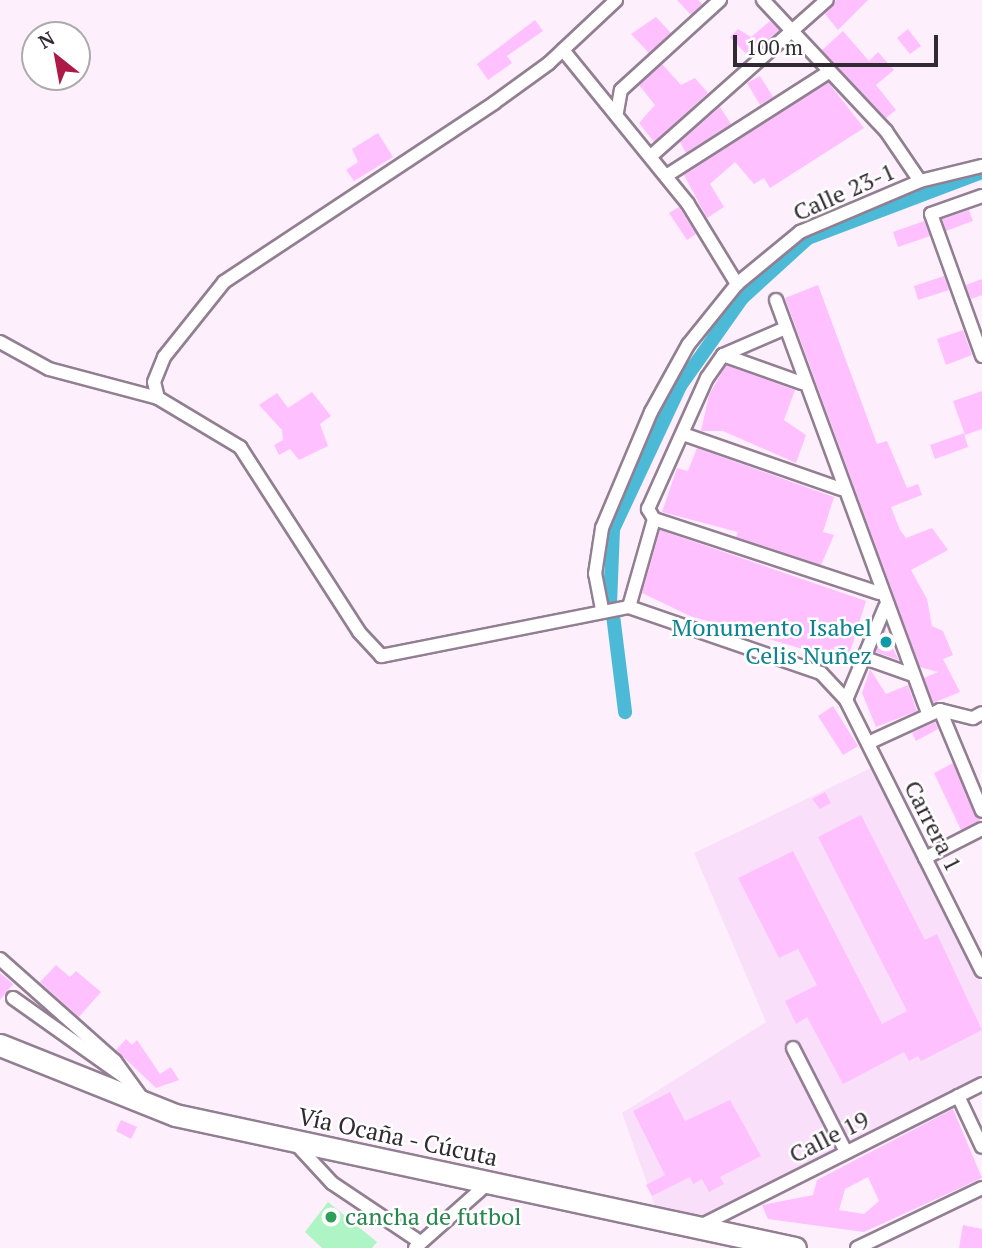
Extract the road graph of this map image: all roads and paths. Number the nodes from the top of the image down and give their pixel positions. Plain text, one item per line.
1 (616, 0) edge
2 (720, 0) edge
3 (763, 0) edge
4 (827, 0) edge
5 (792, 31) junction
6 (563, 50) junction
7 (827, 73) junction
8 (617, 112) junction
9 (651, 156) junction
10 (982, 166) edge
11 (666, 176) junction
12 (920, 181) junction
13 (982, 196) edge
14 (737, 284) junction
15 (776, 300) dead end
16 (783, 328) junction
17 (0, 342) edge
18 (723, 355) junction
19 (982, 356) edge
20 (802, 383) junction
21 (158, 398) junction
22 (683, 434) junction
23 (841, 489) junction
24 (654, 519) junction
25 (878, 593) junction
26 (629, 607) junction
27 (885, 607) junction
28 (602, 609) junction
29 (865, 658) junction
30 (910, 674) junction
31 (846, 700) junction
32 (934, 712) junction
33 (982, 713) edge
34 (867, 743) junction
35 (982, 811) edge
36 (982, 829) edge
37 (925, 858) junction
38 (0, 959) edge
39 (982, 971) edge
40 (13, 998) dead end
41 (0, 1045) edge
42 (793, 1048) dead end
43 (127, 1079) junction
44 (982, 1084) edge
45 (958, 1096) junction
46 (148, 1107) junction
47 (293, 1141) junction
48 (982, 1147) edge
49 (846, 1152) junction
50 (488, 1184) junction
51 (982, 1188) edge
52 (696, 1228) junction
53 (417, 1245) edge
54 (795, 1248) edge
55 (857, 1248) edge

1 - 6 street
2 - 8 street
3 - 5 street
4 - 5 street
5 - 7 street
5 - 9 street
6 - 8 street
6 - 21 street
7 - 11 street
7 - 12 street
8 - 9 street
9 - 11 street
10 - 12 street, Calle 23-1
11 - 14 street
12 - 14 street, Calle 23-1
13 - 19 street
14 - 28 street, Calle 23-1
15 - 16 street
16 - 18 street
16 - 20 street
17 - 21 street
18 - 20 street
18 - 22 street
20 - 23 street
21 - 28 street
22 - 23 street
22 - 24 street
23 - 25 street
24 - 25 street
24 - 26 street
25 - 27 street
26 - 28 street
26 - 31 street, Carrera 1
27 - 29 street
27 - 30 street
29 - 30 street
29 - 31 street
30 - 32 street
31 - 34 street, Carrera 1
32 - 33 street
32 - 34 street
32 - 35 street
34 - 37 street, Carrera 1
36 - 37 street
37 - 39 street, Carrera 1
38 - 43 street
40 - 43 street
41 - 46 main road, Vía Ocaña - Cúcuta
42 - 49 street
43 - 46 street
44 - 45 street, Calle 19
45 - 48 street
45 - 49 street, Calle 19
46 - 47 main road, Vía Ocaña - Cúcuta
47 - 50 main road, Vía Ocaña - Cúcuta
47 - 53 street
49 - 52 street, Calle 19
50 - 52 main road, Vía Ocaña - Cúcuta
50 - 53 street
51 - 55 street
52 - 54 main road, Vía Ocaña - Cúcuta

